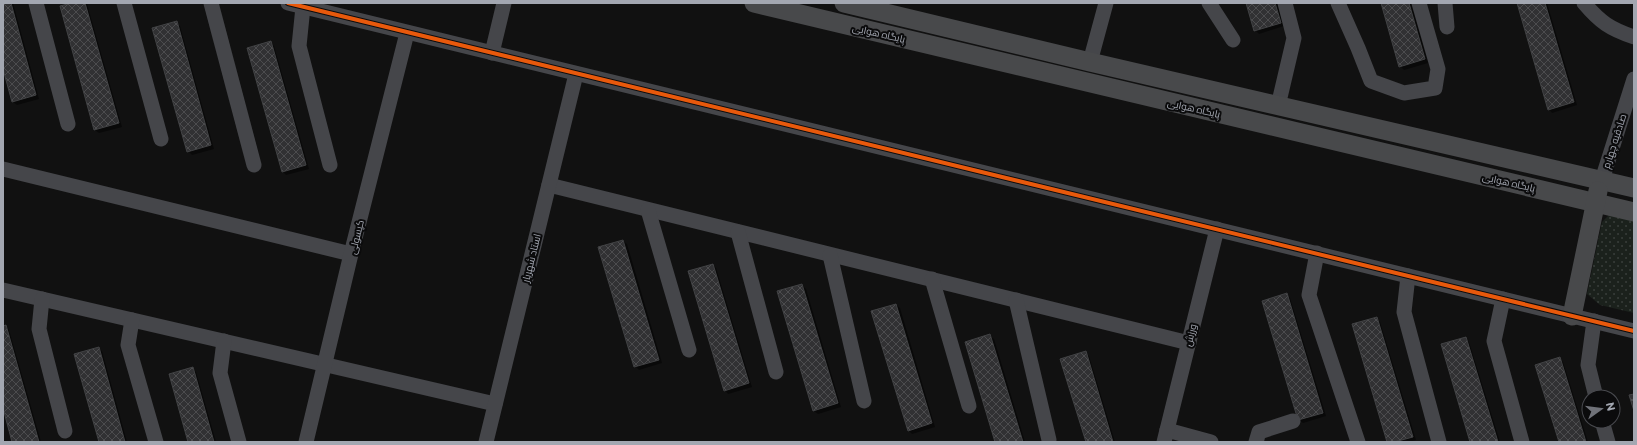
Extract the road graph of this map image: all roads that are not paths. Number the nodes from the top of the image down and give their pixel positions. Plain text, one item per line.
1 (36, 3) edge
2 (124, 3) edge
3 (211, 3) edge
4 (288, 3) edge
5 (504, 3) edge
6 (754, 3) edge
7 (844, 3) edge
8 (1106, 3) edge
9 (1209, 3) edge
10 (1285, 3) edge
11 (1338, 3) edge
12 (1419, 3) edge
13 (1445, 3) edge
14 (1584, 3) edge
15 (303, 7) junction
16 (1447, 27) dead end
17 (407, 33) junction
18 (1634, 37) edge
19 (1233, 40) dead end
20 (492, 53) junction
21 (1090, 62) junction
22 (576, 74) junction
23 (1634, 79) edge
24 (1085, 82) junction
25 (1278, 106) junction
26 (68, 124) dead end
27 (161, 139) dead end
28 (254, 165) dead end
29 (330, 165) dead end
30 (3, 169) edge
31 (1602, 180) junction
32 (549, 185) junction
33 (1634, 188) edge
34 (1595, 203) junction
35 (648, 210) junction
36 (1634, 212) edge
37 (1217, 229) junction
38 (738, 232) junction
39 (1317, 253) junction
40 (351, 254) junction
41 (830, 255) junction
42 (1408, 276) junction
43 (932, 280) junction
44 (3, 290) edge
45 (1503, 299) junction
46 (42, 300) junction
47 (1016, 300) junction
48 (1572, 316) junction
49 (132, 320) junction
50 (1594, 321) junction
51 (1634, 331) edge
52 (224, 341) junction
53 (1189, 343) junction
54 (689, 350) dead end
55 (325, 365) junction
56 (776, 372) dead end
57 (1594, 389) edge
58 (864, 401) dead end
59 (495, 404) junction
60 (969, 406) dead end
61 (1293, 421) dead end
62 (1604, 429) edge
63 (65, 431) dead end
64 (1166, 436) edge
65 (1049, 440) dead end
66 (156, 442) edge
67 (240, 442) edge
68 (306, 442) edge
69 (486, 442) edge
70 (1211, 442) edge
71 (1256, 442) edge
72 (1358, 442) edge
73 (1440, 442) edge
74 (1522, 442) edge
75 (1608, 442) edge

1 - 26 street
2 - 27 street
3 - 28 street
4 - 15 street
5 - 20 street
6 - 24 main road, پایگاه هوایی
7 - 21 main road, پایگاه هوایی
8 - 21 street
9 - 19 street
10 - 25 street
11 - 12 street
13 - 16 street
14 - 18 street
15 - 17 street
15 - 29 street
17 - 20 street
17 - 40 street, کپسولی
20 - 22 street
21 - 24 main road
21 - 25 main road, پایگاه هوایی
22 - 32 street, استاد شهریار
22 - 37 street
23 - 31 street, صادقیه چهارم
24 - 34 main road, پایگاه هوایی
25 - 31 main road, پایگاه هوایی
30 - 40 street
31 - 33 main road, پایگاه هوایی
31 - 34 main road
32 - 35 street
32 - 59 street, استاد شهریار
34 - 36 main road, پایگاه هوایی
34 - 48 main road
35 - 38 street
35 - 54 street
37 - 39 street
37 - 53 street, ورزش
38 - 41 street
38 - 56 street
39 - 42 street
39 - 72 street
40 - 55 street, کپسولی
41 - 43 street
41 - 58 street
42 - 45 street
42 - 73 street
43 - 47 street
43 - 60 street
44 - 46 street
45 - 48 street
45 - 74 street
46 - 49 street
46 - 63 street
47 - 53 street
47 - 65 street
48 - 50 street
49 - 52 street
49 - 66 street
50 - 51 street
50 - 57 street
52 - 55 street
52 - 67 street
53 - 64 street, ورزش
55 - 59 street
55 - 68 street, کپسولی
59 - 69 street, استاد شهریار
61 - 71 street
62 - 75 street
64 - 70 street

